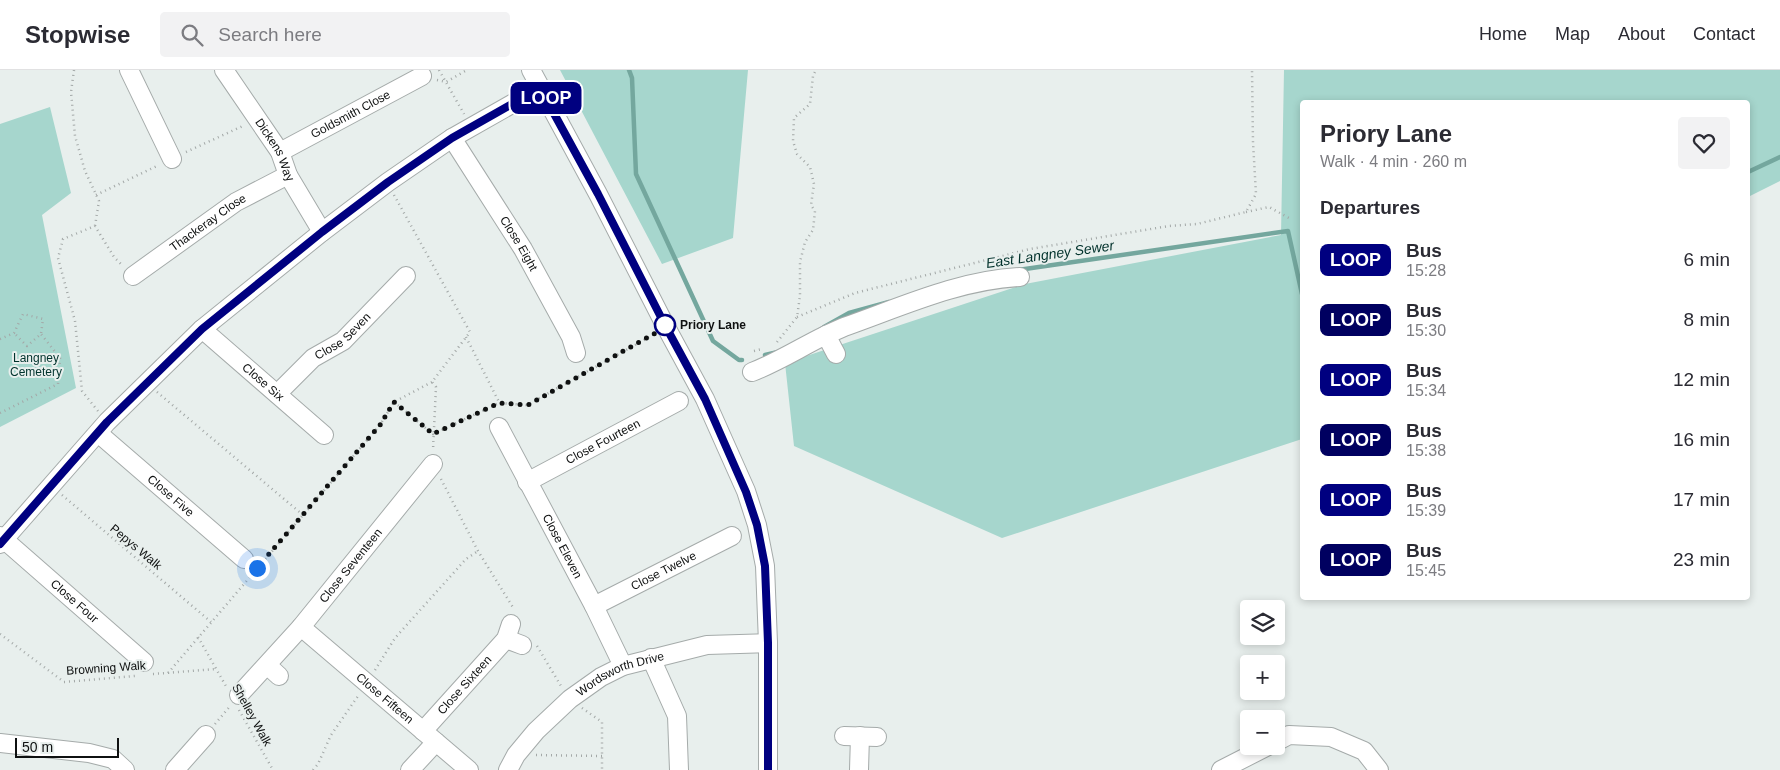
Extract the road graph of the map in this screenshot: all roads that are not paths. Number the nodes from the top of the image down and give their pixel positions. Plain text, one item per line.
1 (130, 70) edge
2 (224, 70) edge
3 (531, 70) edge
4 (422, 76) road end
5 (540, 88) junction
6 (452, 138) junction
7 (280, 152) junction
8 (172, 159) dead end
9 (288, 175) junction
10 (322, 232) junction
11 (133, 276) road end
12 (406, 276) dead end
13 (1020, 277) dead end
14 (202, 329) junction
15 (826, 335) junction
16 (576, 353) dead end
17 (836, 354) dead end
18 (752, 372) dead end
19 (277, 394) junction
20 (679, 401) dead end
21 (102, 427) junction
22 (499, 427) dead end
23 (324, 436) dead end
24 (433, 464) road end
25 (528, 482) junction
26 (732, 536) dead end
27 (1, 540) edge
28 (244, 559) dead end
29 (594, 606) junction
30 (301, 627) junction
31 (517, 632) road end
32 (768, 643) junction
33 (651, 658) junction
34 (624, 666) junction
35 (144, 671) road end
36 (237, 698) road end
37 (206, 735) road end
38 (860, 736) dead end
39 (430, 737) junction
40 (1285, 737) edge
41 (0, 743) edge
42 (1250, 755) edge
43 (512, 763) edge
44 (184, 767) edge
45 (124, 770) edge
46 (410, 770) edge
47 (468, 770) edge
48 (679, 770) edge
49 (768, 770) edge
50 (859, 770) edge
51 (1221, 770) edge
52 (1379, 770) edge

1 - 8 street
2 - 7 street, Dickens Way
3 - 5 street
4 - 7 street, Goldsmith Close
5 - 6 street
5 - 32 street
6 - 10 street
6 - 16 street, Close Eight
7 - 9 street, Dickens Way
9 - 10 street, Dickens Way
9 - 11 street, Thackeray Close
10 - 14 street
12 - 19 street, Close Seven
13 - 15 street
14 - 19 street, Close Six
14 - 21 street
15 - 17 street
15 - 18 street
19 - 23 street, Close Six
20 - 25 street, Close Fourteen
21 - 27 street
21 - 28 street, Close Five
22 - 25 street, Close Eleven
24 - 30 street, Close Seventeen
25 - 29 street, Close Eleven
26 - 29 street, Close Twelve
27 - 35 street, Close Four
29 - 34 street, Close Eleven
30 - 36 street, Close Seventeen
30 - 39 street, Close Fifteen
31 - 39 street, Close Sixteen
32 - 33 street, Wordsworth Drive
32 - 49 street
33 - 34 street, Wordsworth Drive
33 - 48 street
34 - 43 street, Wordsworth Drive
37 - 44 street
38 - 50 street
39 - 46 street, Close Sixteen
39 - 47 street, Close Fifteen
40 - 52 street
41 - 45 street
42 - 51 street

